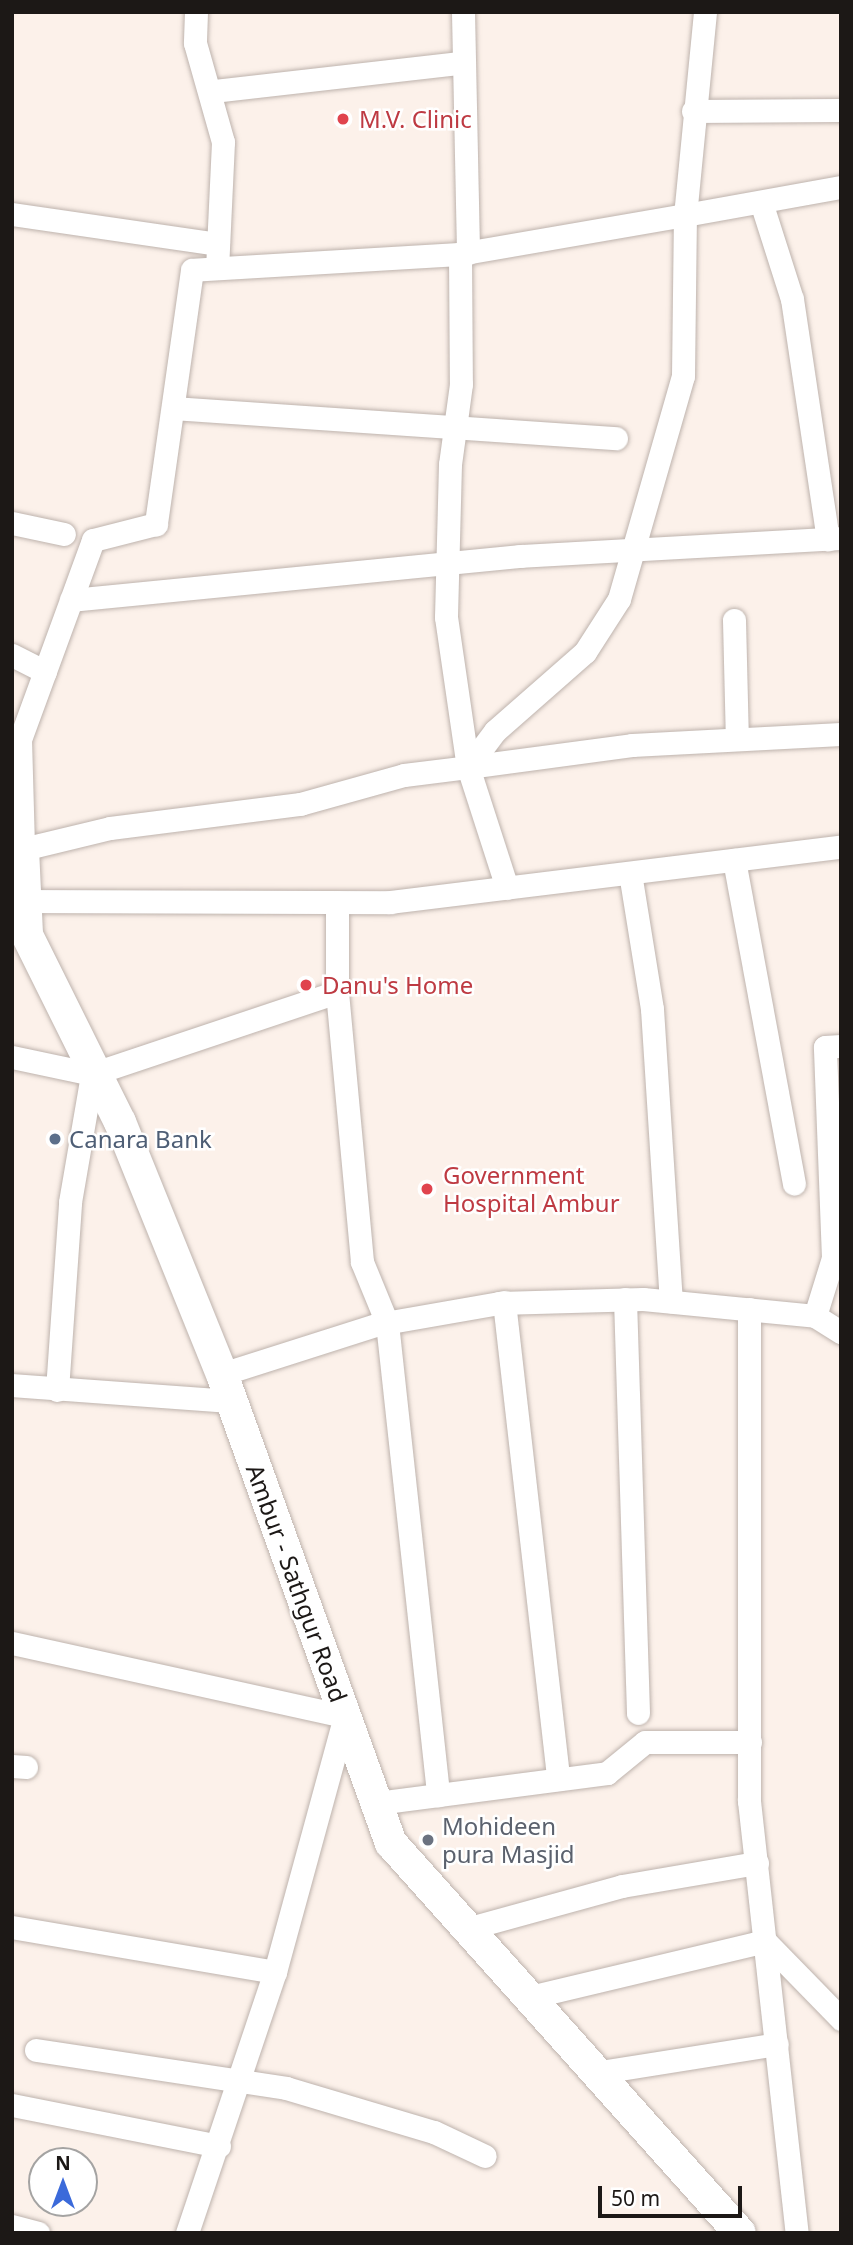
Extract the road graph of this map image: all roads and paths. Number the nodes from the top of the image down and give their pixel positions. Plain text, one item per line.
1 (196, 12) edge
2 (463, 12) edge
3 (705, 12) edge
4 (459, 63) junction
5 (213, 91) junction
6 (841, 110) edge
7 (694, 111) junction
8 (841, 187) edge
9 (761, 202) junction
10 (12, 214) edge
11 (685, 215) junction
12 (218, 244) junction
13 (464, 254) junction
14 (217, 268) junction
15 (173, 408) junction
16 (454, 429) junction
17 (615, 438) dead end
18 (12, 523) edge
19 (64, 534) dead end
20 (834, 538) edge
21 (636, 549) junction
22 (451, 563) junction
23 (71, 600) junction
24 (734, 620) dead end
25 (12, 655) edge
26 (45, 672) junction
27 (841, 734) edge
28 (737, 739) junction
29 (468, 766) junction
30 (841, 847) edge
31 (18, 851) edge
32 (734, 860) junction
33 (630, 873) junction
34 (507, 888) junction
35 (25, 901) junction
36 (337, 902) junction
37 (337, 992) junction
38 (841, 1046) edge
39 (12, 1057) edge
40 (92, 1074) junction
41 (832, 1147) edge
42 (794, 1183) dead end
43 (625, 1299) junction
44 (671, 1301) junction
45 (504, 1302) junction
46 (749, 1309) junction
47 (815, 1316) junction
48 (387, 1323) junction
49 (841, 1332) edge
50 (12, 1385) edge
51 (227, 1387) junction
52 (57, 1390) junction
53 (12, 1643) edge
54 (638, 1713) dead end
55 (345, 1716) junction
56 (750, 1742) junction
57 (558, 1779) junction
58 (438, 1795) junction
59 (376, 1804) junction
60 (757, 1863) junction
61 (12, 1927) edge
62 (466, 1929) junction
63 (765, 1941) junction
64 (275, 1972) junction
65 (526, 1998) junction
66 (841, 2019) edge
67 (777, 2044) junction
68 (36, 2050) dead end
69 (594, 2073) junction
70 (240, 2078) junction
71 (12, 2105) edge
72 (219, 2146) junction
73 (485, 2156) dead end
74 (12, 2226) edge
75 (38, 2233) edge
76 (187, 2233) edge
77 (740, 2233) edge
78 (797, 2233) edge

1 - 5 street
2 - 4 street
3 - 7 street
4 - 5 street
4 - 13 street
5 - 12 street
6 - 7 street
7 - 11 street
8 - 9 street
9 - 11 street
9 - 20 street
10 - 12 street
11 - 13 street
11 - 21 street
12 - 14 street
13 - 14 street
13 - 16 street
14 - 15 street
15 - 16 street
15 - 23 street
16 - 17 street
16 - 22 street
18 - 19 street
20 - 21 street
21 - 22 street
21 - 29 street
22 - 23 street
22 - 29 street
23 - 26 street
24 - 28 street
25 - 26 street
26 - 31 street
27 - 28 street
28 - 29 street
29 - 31 street
29 - 34 street
30 - 32 street
31 - 35 main road, Ambur - Sathgur Road
32 - 33 street
32 - 42 street
33 - 34 street
33 - 44 street
34 - 36 street
35 - 36 street
35 - 40 main road, Ambur - Sathgur Road
36 - 37 street
37 - 40 street
37 - 48 street
38 - 41 street
39 - 40 street
40 - 51 main road, Ambur - Sathgur Road
40 - 52 street
41 - 47 street
43 - 44 street
43 - 45 street
43 - 54 street
44 - 46 street
45 - 48 street
45 - 57 street
46 - 47 street
46 - 56 street
47 - 49 street
48 - 51 street
48 - 58 street
50 - 52 street
51 - 52 street
51 - 55 main road, Ambur - Sathgur Road
53 - 55 street
55 - 59 main road, Ambur - Sathgur Road
55 - 64 street
56 - 57 street
56 - 60 street
57 - 58 street
58 - 59 street
59 - 62 main road, Ambur - Sathgur Road
60 - 62 street
60 - 63 street
61 - 64 street
62 - 65 main road, Ambur - Sathgur Road
63 - 65 street
63 - 66 street
63 - 67 street
64 - 70 street
65 - 69 main road, Ambur - Sathgur Road
67 - 69 street
67 - 78 street
68 - 70 street
69 - 77 main road, Ambur - Sathgur Road
70 - 72 street
70 - 73 street
71 - 72 street
72 - 76 street
74 - 75 street

